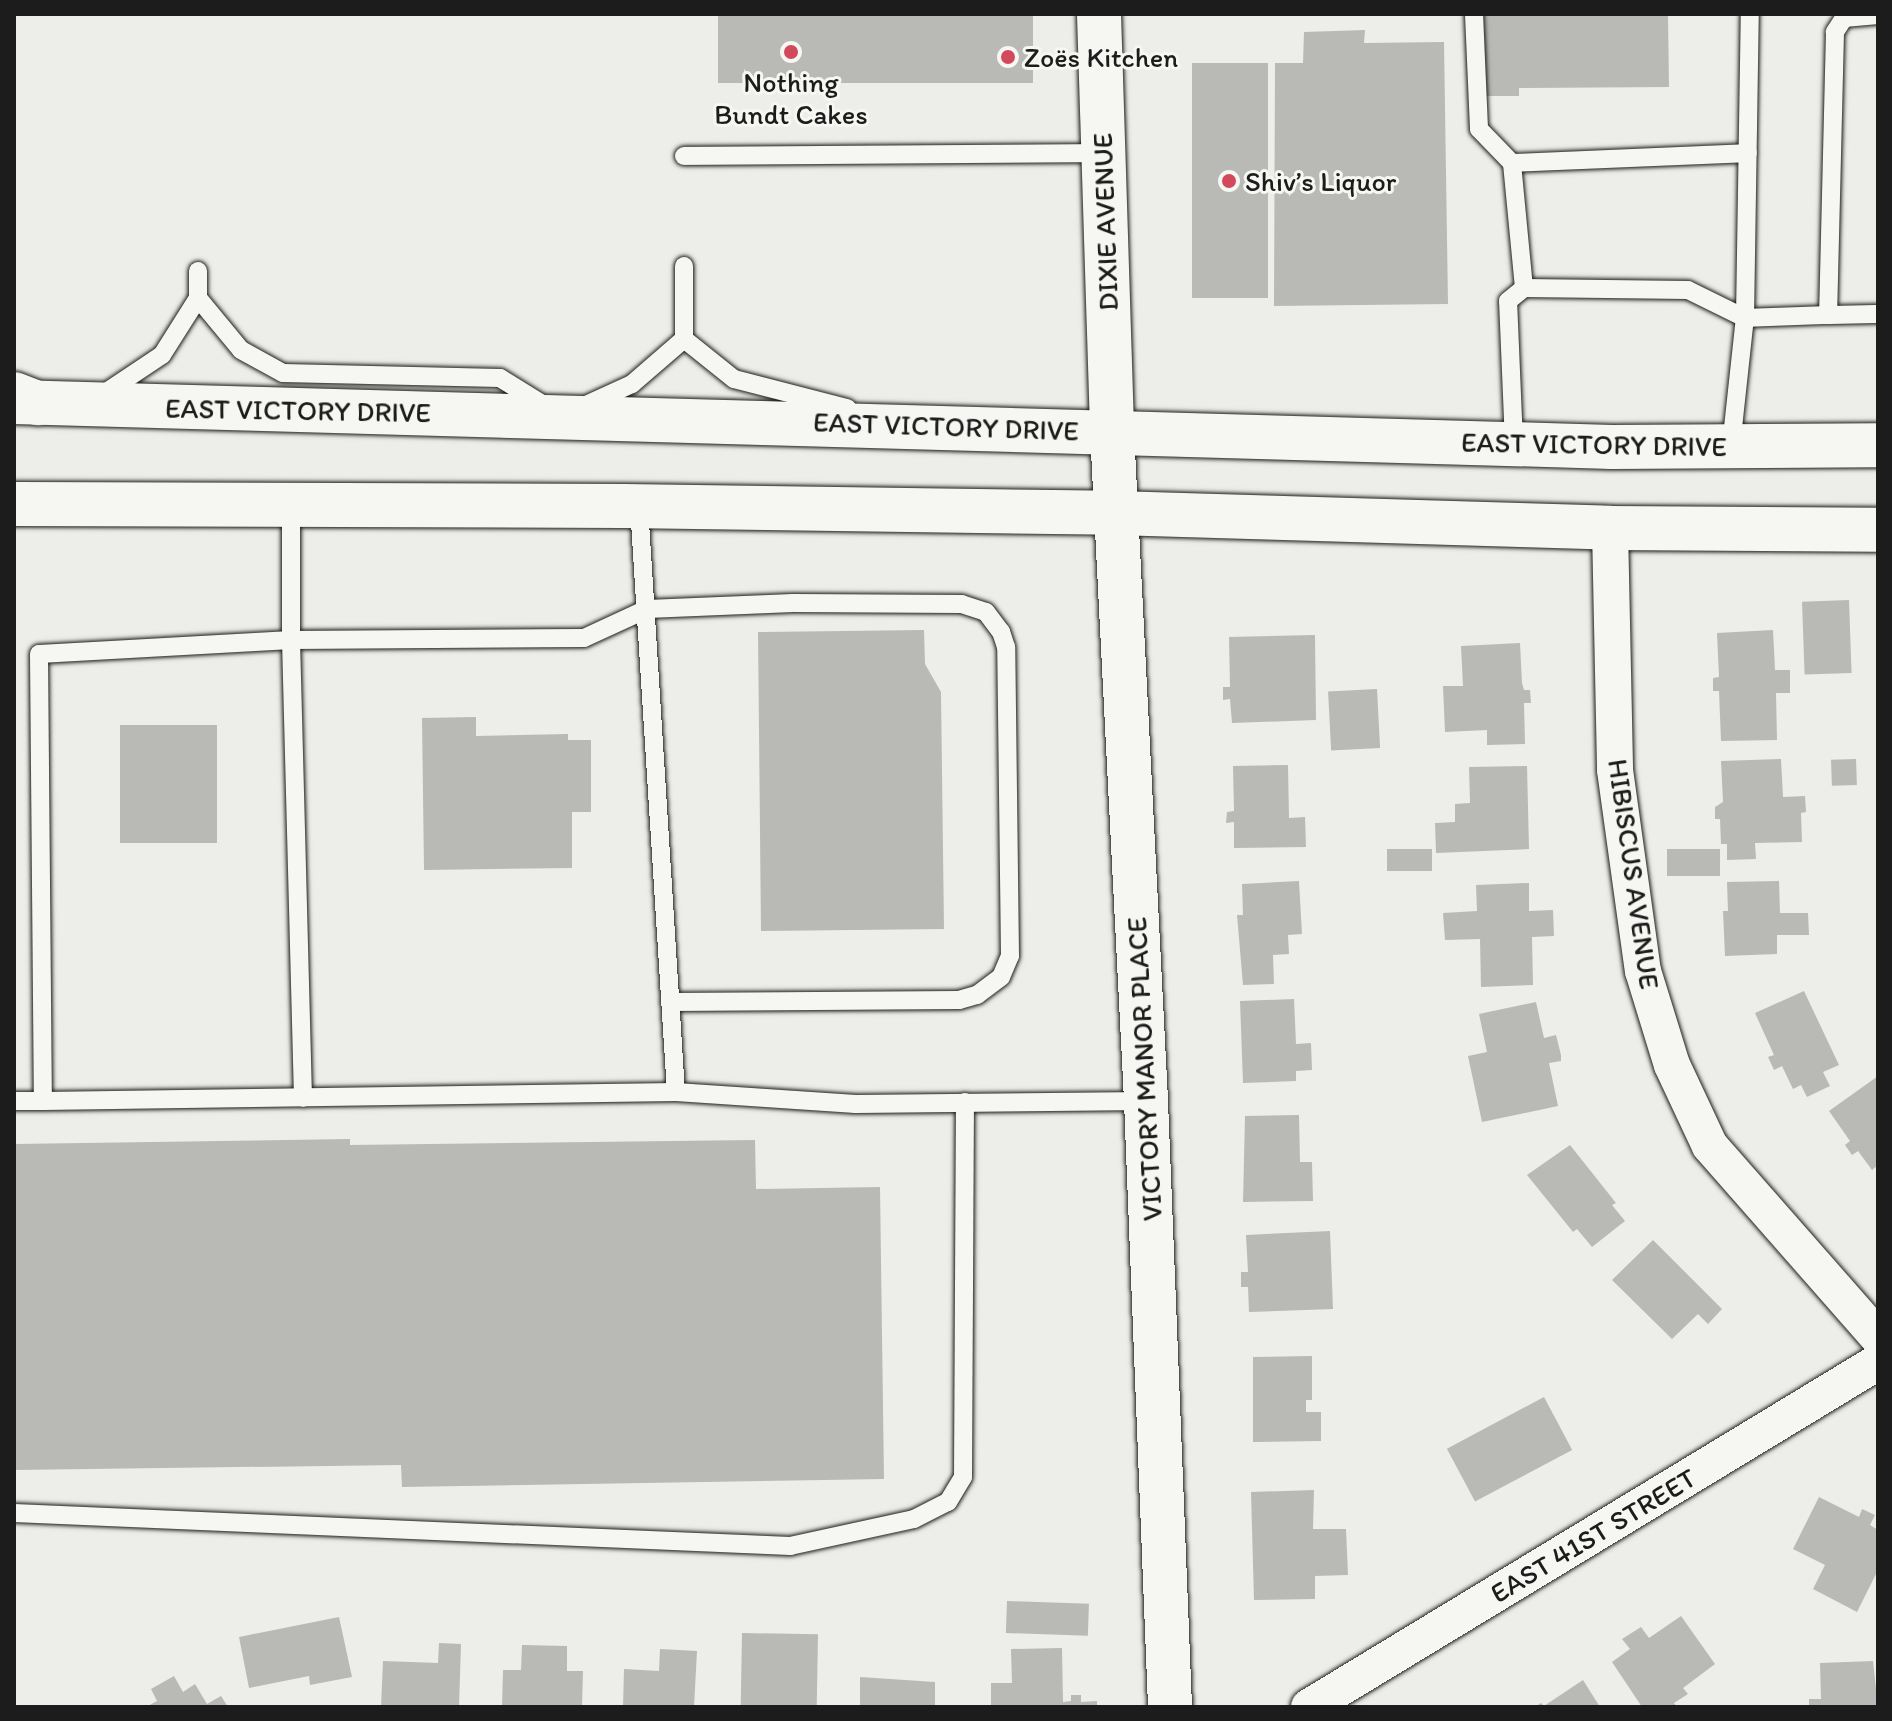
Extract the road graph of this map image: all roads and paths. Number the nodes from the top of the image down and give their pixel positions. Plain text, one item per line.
1 (1099, 14) edge
2 (1474, 14) edge
3 (1750, 14) edge
4 (1878, 15) edge
5 (1103, 153) junction
6 (1748, 153) junction
7 (684, 156) dead end
8 (1512, 163) junction
9 (684, 266) dead end
10 (198, 271) dead end
11 (1524, 288) junction
12 (198, 298) junction
13 (1878, 314) edge
14 (1828, 315) junction
15 (1745, 318) junction
16 (684, 339) junction
17 (22, 400) edge
18 (88, 404) junction
19 (562, 416) junction
20 (912, 425) junction
21 (1112, 431) junction
22 (1514, 443) junction
23 (1878, 445) edge
24 (1731, 446) junction
25 (14, 504) edge
26 (291, 505) junction
27 (639, 506) junction
28 (1115, 513) junction
29 (1610, 528) junction
30 (1878, 530) edge
31 (647, 609) junction
32 (291, 640) junction
33 (671, 1002) junction
34 (676, 1092) junction
35 (303, 1098) junction
36 (14, 1101) edge
37 (43, 1101) junction
38 (1146, 1101) junction
39 (965, 1102) junction
40 (1878, 1337) edge
41 (1878, 1362) edge
42 (14, 1513) edge
43 (1170, 1707) edge
44 (1309, 1707) edge

1 - 5 main road, DIXIE AVENUE
2 - 8 lane
3 - 6 lane
4 - 14 lane
5 - 7 lane
5 - 21 main road, DIXIE AVENUE
6 - 8 lane
6 - 15 lane
8 - 11 lane
9 - 16 lane
10 - 12 lane
11 - 15 lane
11 - 22 lane
12 - 18 lane
12 - 19 lane
13 - 14 lane
14 - 15 lane
15 - 24 lane
16 - 19 lane
16 - 20 lane
17 - 18 main road, EAST VICTORY DRIVE
18 - 19 main road, EAST VICTORY DRIVE
19 - 20 main road, EAST VICTORY DRIVE
20 - 21 main road, EAST VICTORY DRIVE
21 - 22 main road, EAST VICTORY DRIVE
21 - 28 main road, VICTORY MANOR PLACE
22 - 24 main road, EAST VICTORY DRIVE
23 - 24 main road, EAST VICTORY DRIVE
25 - 26 main road
26 - 27 main road
26 - 32 lane
27 - 28 main road
27 - 31 lane
28 - 29 main road
28 - 38 main road, VICTORY MANOR PLACE
29 - 30 main road
29 - 40 street, HIBISCUS AVENUE
31 - 32 lane
31 - 33 lane
31 - 33 lane
32 - 35 lane
32 - 37 lane
33 - 34 lane
34 - 35 lane
34 - 39 lane
35 - 37 lane
36 - 37 lane
38 - 39 lane
38 - 43 main road, VICTORY MANOR PLACE
39 - 42 lane
41 - 44 street, EAST 41ST STREET

